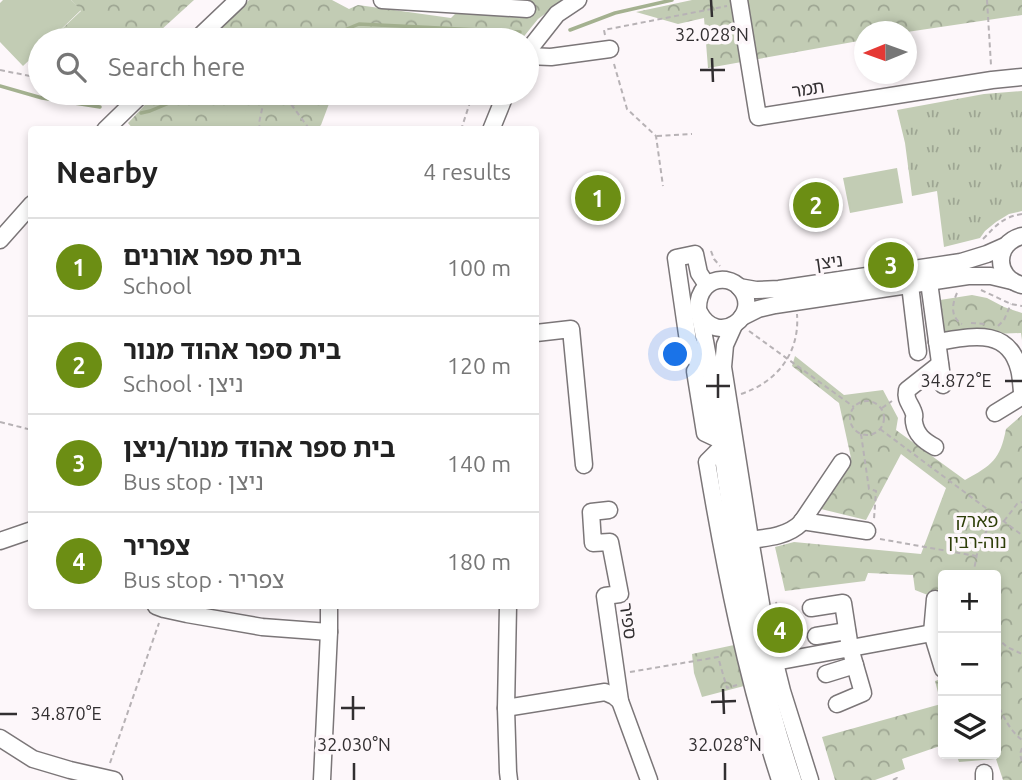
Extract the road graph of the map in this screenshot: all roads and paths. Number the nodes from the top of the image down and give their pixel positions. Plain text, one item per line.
1 (238, 0) edge
2 (382, 0) edge
3 (394, 0) edge
4 (578, 0) edge
5 (987, 0) edge
6 (740, 1) edge
7 (527, 9) dead end
8 (209, 28) edge
9 (539, 38) edge
10 (610, 48) junction
11 (539, 56) edge
12 (0, 70) edge
13 (28, 76) edge
14 (1022, 77) edge
15 (992, 80) junction
16 (131, 105) edge
17 (262, 105) edge
18 (292, 105) edge
19 (469, 105) edge
20 (501, 105) edge
21 (306, 124) edge
22 (109, 126) edge
23 (259, 126) edge
24 (462, 126) edge
25 (493, 126) edge
26 (692, 134) dead end
27 (656, 136) junction
28 (663, 186) dead end
29 (28, 207) edge
30 (1022, 214) edge
31 (6, 221) edge
32 (1022, 236) edge
33 (0, 240) edge
34 (982, 240) dead end
35 (1005, 246) junction
36 (703, 253) junction
37 (727, 271) dead end
38 (704, 281) junction
39 (929, 282) junction
40 (1017, 283) edge
41 (680, 285) junction
42 (910, 285) junction
43 (739, 287) junction
44 (979, 290) dead end
45 (957, 292) dead end
46 (1010, 304) junction
47 (1022, 306) edge
48 (699, 312) junction
49 (800, 314) dead end
50 (741, 323) junction
51 (990, 326) dead end
52 (997, 326) dead end
53 (539, 333) edge
54 (937, 342) junction
55 (700, 350) junction
56 (918, 352) dead end
57 (788, 359) junction
58 (940, 364) junction
59 (943, 385) dead end
60 (1022, 391) edge
61 (736, 397) junction
62 (854, 407) junction
63 (995, 413) dead end
64 (0, 422) edge
65 (28, 429) edge
66 (880, 429) junction
67 (861, 434) junction
68 (721, 444) junction
69 (935, 447) dead end
70 (842, 463) dead end
71 (584, 465) dead end
72 (1022, 502) edge
73 (609, 510) dead end
74 (994, 515) junction
75 (1004, 521) junction
76 (802, 522) junction
77 (28, 531) edge
78 (871, 531) junction
79 (1022, 536) edge
80 (0, 541) edge
81 (743, 541) junction
82 (976, 556) junction
83 (974, 570) edge
84 (774, 595) dead end
85 (935, 599) dead end
86 (811, 608) dead end
87 (159, 609) edge
88 (170, 609) edge
89 (329, 609) edge
90 (508, 609) edge
91 (779, 621) dead end
92 (847, 631) junction
93 (329, 632) junction
94 (932, 633) junction
95 (816, 636) dead end
96 (1002, 643) edge
97 (850, 648) junction
98 (938, 653) edge
99 (1022, 653) edge
100 (775, 662) junction
101 (855, 664) junction
102 (826, 674) dead end
103 (616, 675) junction
104 (727, 688) dead end
105 (620, 701) junction
106 (836, 704) dead end
107 (506, 708) junction
108 (1001, 711) edge
109 (0, 738) edge
110 (1022, 740) edge
111 (1022, 748) edge
112 (1022, 762) edge
113 (507, 777) edge
114 (110, 779) edge
115 (322, 780) edge
116 (649, 780) edge
117 (780, 780) edge
118 (793, 780) edge
119 (810, 780) edge
120 (892, 780) edge
121 (898, 780) edge

1 - 8 street
2 - 3 street
3 - 7 street
4 - 9 street
5 - 15 path
6 - 10 path
6 - 15 street, תמר
10 - 11 street
10 - 27 path
12 - 13 path
14 - 15 street, תמר
16 - 22 street
17 - 23 path
18 - 21 path
19 - 24 path
20 - 25 street
26 - 27 path
27 - 28 path
29 - 31 street
30 - 34 path
31 - 33 street
32 - 35 street, ניצן
35 - 40 street
35 - 43 street, ניצן
36 - 37 path
36 - 38 street
36 - 41 street
38 - 41 street
38 - 43 street
38 - 48 street
39 - 40 street, ניצן
39 - 42 street, ניצן
39 - 54 street
41 - 55 street
42 - 50 street, ניצן
42 - 56 street
43 - 50 street
44 - 46 path
45 - 51 path
46 - 47 path
46 - 52 path
48 - 50 street
48 - 55 street
49 - 57 path
50 - 57 path
50 - 61 street
53 - 71 street
54 - 58 street
54 - 60 street
55 - 68 street
57 - 61 path
57 - 62 path
58 - 59 street
58 - 69 street
60 - 63 street
61 - 81 street
62 - 66 path
62 - 67 path
64 - 65 path
66 - 67 path
66 - 74 path
67 - 78 path
68 - 81 street
68 - 117 street
70 - 76 street
72 - 75 path
73 - 103 street, ספיר
74 - 75 path
74 - 82 path
75 - 79 path
76 - 78 street
76 - 81 street
77 - 80 street
78 - 82 path
81 - 100 street
81 - 118 street
82 - 83 path
84 - 91 path
85 - 94 street
86 - 92 street
87 - 114 path
88 - 93 street
89 - 93 street
90 - 107 street
92 - 95 street
92 - 97 street
93 - 115 street
94 - 97 street
94 - 98 street
96 - 99 path
97 - 100 street
97 - 101 street
100 - 119 street
101 - 102 street
101 - 106 street
103 - 104 path
103 - 105 street, ספיר
105 - 107 street
105 - 116 street, ספיר
107 - 113 street
108 - 110 path
109 - 114 street
111 - 112 path
120 - 121 path

